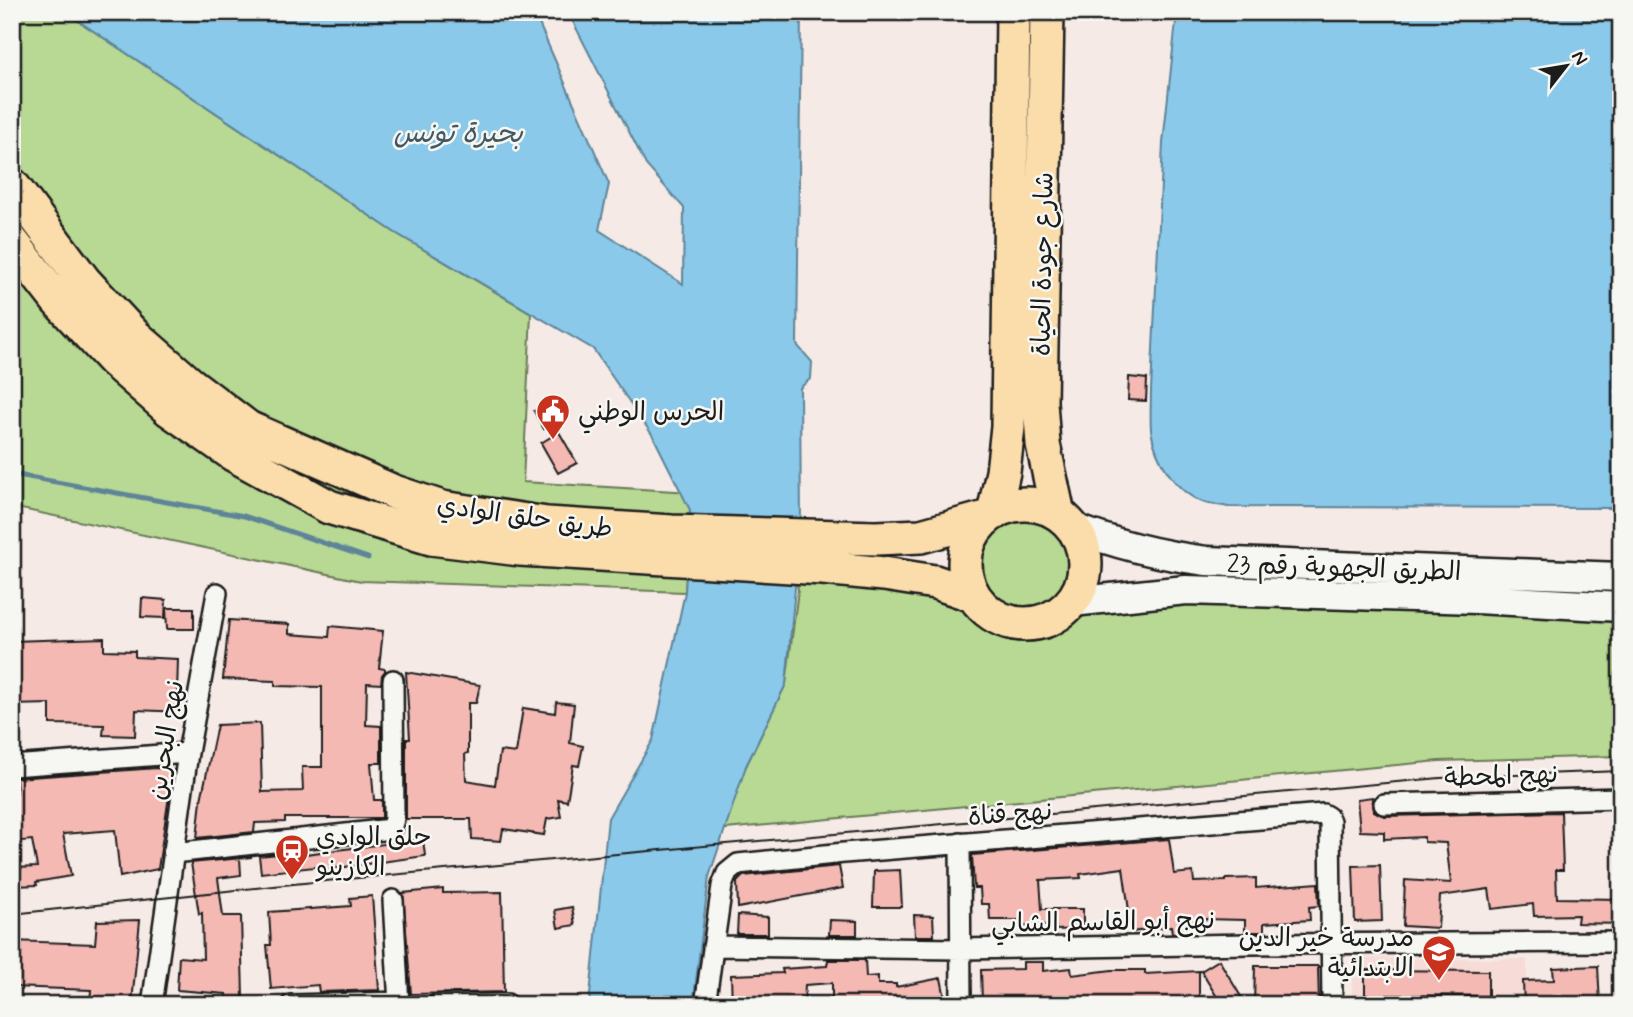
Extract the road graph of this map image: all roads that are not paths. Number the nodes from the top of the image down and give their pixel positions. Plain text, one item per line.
1 (1013, 12) edge
2 (1046, 12) edge
3 (12, 186) edge
4 (12, 242) edge
5 (990, 515) junction
6 (1065, 521) junction
7 (671, 546) junction
8 (822, 552) junction
9 (1621, 577) edge
10 (217, 593) dead end
11 (973, 595) junction
12 (1072, 602) junction
13 (1621, 607) edge
14 (393, 680) dead end
15 (188, 753) junction
16 (12, 766) edge
17 (1620, 798) edge
18 (1384, 804) dead end
19 (960, 843) junction
20 (173, 853) junction
21 (393, 900) dead end
22 (1330, 943) junction
23 (1621, 943) edge
24 (713, 946) junction
25 (961, 949) junction
26 (399, 1003) edge
27 (507, 1004) edge
28 (152, 1005) edge
29 (291, 1005) edge
30 (437, 1005) edge
31 (705, 1005) edge
32 (961, 1005) edge
33 (1332, 1005) edge

1 - 5 highway, شارع جودة الحياة
2 - 6 highway, شارع جودة الحياة
3 - 7 highway, طريق حلق الوادي
4 - 7 highway, طريق حلق الوادي
5 - 6 highway, الطريق الجهوية رقم 23
5 - 8 highway, طريق حلق الوادي
5 - 11 highway
6 - 9 main road, الطريق الجهوية رقم 23
6 - 12 highway
7 - 8 highway, طريق حلق الوادي
8 - 11 highway, طريق حلق الوادي
10 - 15 street, نهج البحرين
11 - 12 highway, الطريق الجهوية رقم 23
12 - 13 main road, الطريق الجهوية رقم 23
14 - 20 street
15 - 16 street
15 - 20 street, نهج البحرين
17 - 18 street, نهج المحطة
19 - 22 street, نهج قناة
19 - 24 street, نهج قناة
19 - 25 street
20 - 28 street, نهج البحرين
21 - 26 street
22 - 23 street, نهج أبو القاسم الشابي
22 - 25 street, نهج أبو القاسم الشابي
22 - 33 street
24 - 25 street, نهج أبو القاسم الشابي
24 - 31 street
25 - 32 street
26 - 29 street
27 - 30 street

